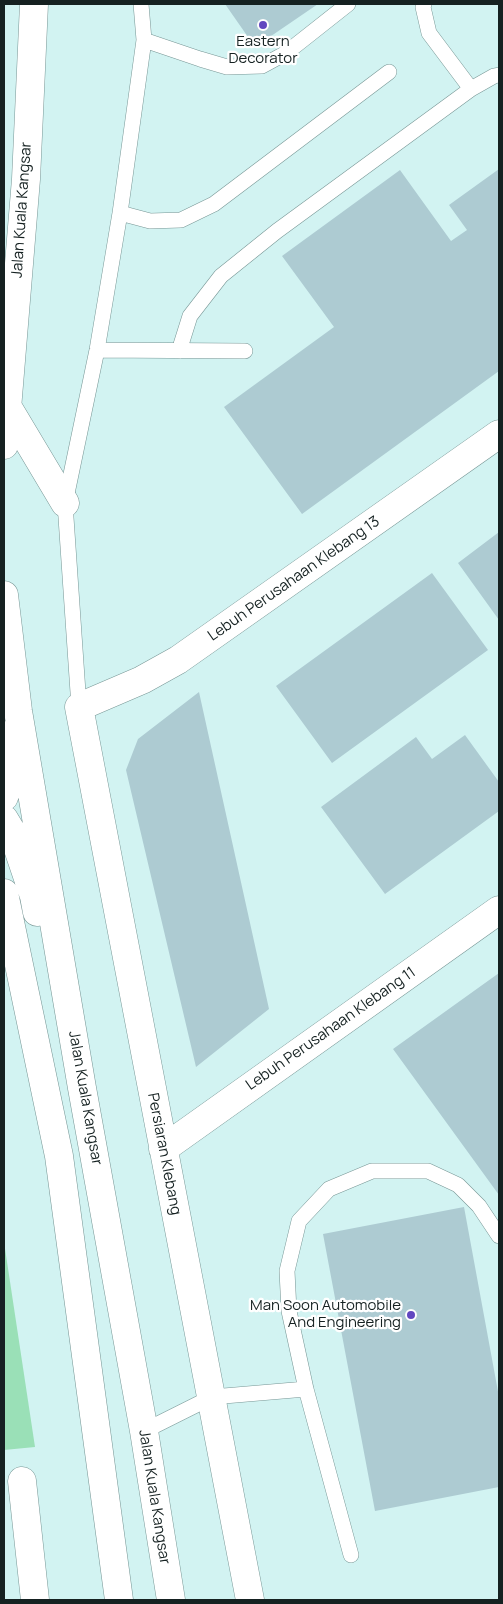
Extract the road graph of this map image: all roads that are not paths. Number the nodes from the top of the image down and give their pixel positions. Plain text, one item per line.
1 (34, 4) edge
2 (141, 4) edge
3 (348, 4) edge
4 (424, 4) edge
5 (144, 40) junction
6 (389, 72) dead end
7 (499, 75) edge
8 (471, 89) junction
9 (120, 213) junction
10 (97, 350) junction
11 (179, 351) junction
12 (245, 351) dead end
13 (7, 406) junction
14 (499, 434) edge
15 (4, 446) edge
16 (65, 503) junction
17 (4, 595) edge
18 (14, 682) junction
19 (79, 708) junction
20 (4, 797) edge
21 (4, 819) edge
22 (4, 893) edge
23 (499, 910) edge
24 (8, 926) edge
25 (82, 1088) junction
26 (163, 1149) junction
27 (499, 1236) edge
28 (306, 1389) junction
29 (212, 1397) junction
30 (144, 1431) junction
31 (22, 1481) dead end
32 (350, 1555) dead end
33 (35, 1600) edge
34 (119, 1600) edge
35 (171, 1600) edge
36 (250, 1600) edge

1 - 13 main road, Jalan Kuala Kangsar
2 - 5 lane
3 - 5 lane
4 - 8 lane
5 - 9 lane
6 - 9 lane
7 - 8 lane
8 - 11 lane
9 - 10 lane
10 - 11 lane
10 - 16 lane
11 - 12 lane
13 - 15 main road, Jalan Kuala Kangsar
13 - 16 main road
14 - 19 main road, Lebuh Perusahaan Klebang 13
16 - 19 lane
17 - 18 main road, Jalan Kuala Kangsar
18 - 20 main road
18 - 25 main road, Jalan Kuala Kangsar
19 - 26 main road, Persiaran Klebang
21 - 25 main road
22 - 24 main road
23 - 26 main road, Lebuh Perusahaan Klebang 11
24 - 34 main road
25 - 30 main road, Jalan Kuala Kangsar
26 - 29 main road, Persiaran Klebang
27 - 28 lane
28 - 29 lane
28 - 32 lane
29 - 30 lane
29 - 36 main road, Persiaran Klebang
30 - 35 main road, Jalan Kuala Kangsar
31 - 33 main road

